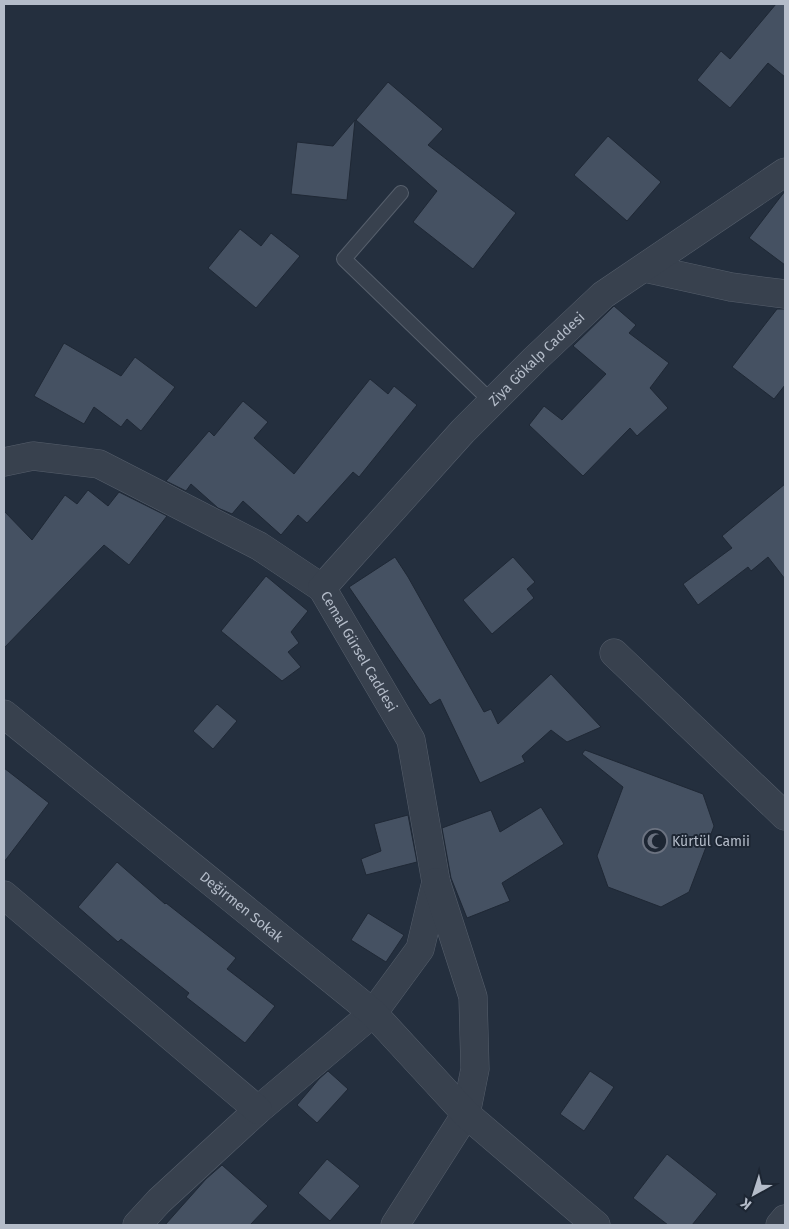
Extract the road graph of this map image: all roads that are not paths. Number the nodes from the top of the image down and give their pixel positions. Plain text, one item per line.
1 (785, 172) edge
2 (401, 193) dead end
3 (645, 268) junction
4 (785, 294) edge
5 (492, 402) junction
6 (4, 462) edge
7 (322, 588) junction
8 (614, 653) dead end
9 (4, 714) edge
10 (785, 816) edge
11 (436, 882) junction
12 (4, 894) edge
13 (373, 1013) junction
14 (258, 1110) junction
15 (466, 1114) junction
16 (785, 1219) edge
17 (137, 1225) edge
18 (395, 1225) edge
19 (596, 1225) edge
20 (780, 1225) edge

1 - 3 street, Ziya Gökalp Caddesi
2 - 5 lane
3 - 4 street
3 - 5 street, Ziya Gökalp Caddesi
5 - 7 street, Ziya Gökalp Caddesi
6 - 7 street, Cemal Gürsel Caddesi
7 - 11 street, Cemal Gürsel Caddesi
8 - 10 street
9 - 13 street, Değirmen Sokak
11 - 13 street, Cemal Gürsel Caddesi
11 - 15 street
12 - 14 street
13 - 14 street, Cemal Gürsel Caddesi
13 - 15 street, Değirmen Sokak
14 - 17 street, Cemal Gürsel Caddesi
15 - 18 street
15 - 19 street, Değirmen Sokak
16 - 20 street

